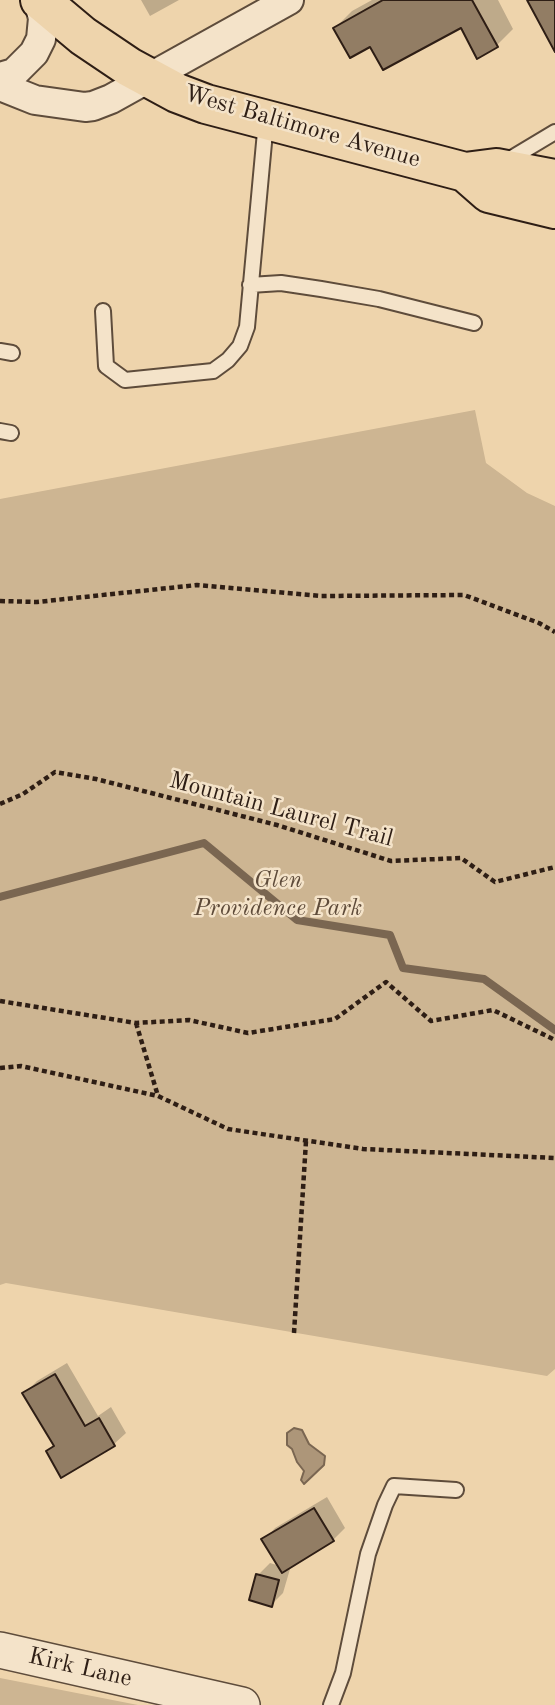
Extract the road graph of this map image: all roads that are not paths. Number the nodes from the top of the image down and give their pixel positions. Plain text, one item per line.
1 (39, 0) edge
2 (289, 0) edge
3 (0, 77) edge
4 (148, 79) junction
5 (0, 86) edge
6 (267, 120) junction
7 (555, 132) edge
8 (480, 170) junction
9 (555, 179) edge
10 (555, 209) edge
11 (250, 285) junction
12 (103, 311) dead end
13 (474, 323) dead end
14 (457, 1490) dead end
15 (0, 1650) edge
16 (242, 1705) edge
17 (331, 1705) edge

1 - 3 street
1 - 4 main road, West Baltimore Avenue
2 - 4 street
4 - 5 street
4 - 6 main road, West Baltimore Avenue
6 - 8 main road, West Baltimore Avenue
6 - 11 lane
7 - 8 lane
8 - 9 main road, West Baltimore Avenue
8 - 10 main road
11 - 12 lane
11 - 13 lane
14 - 17 lane
15 - 16 street, Kirk Lane

